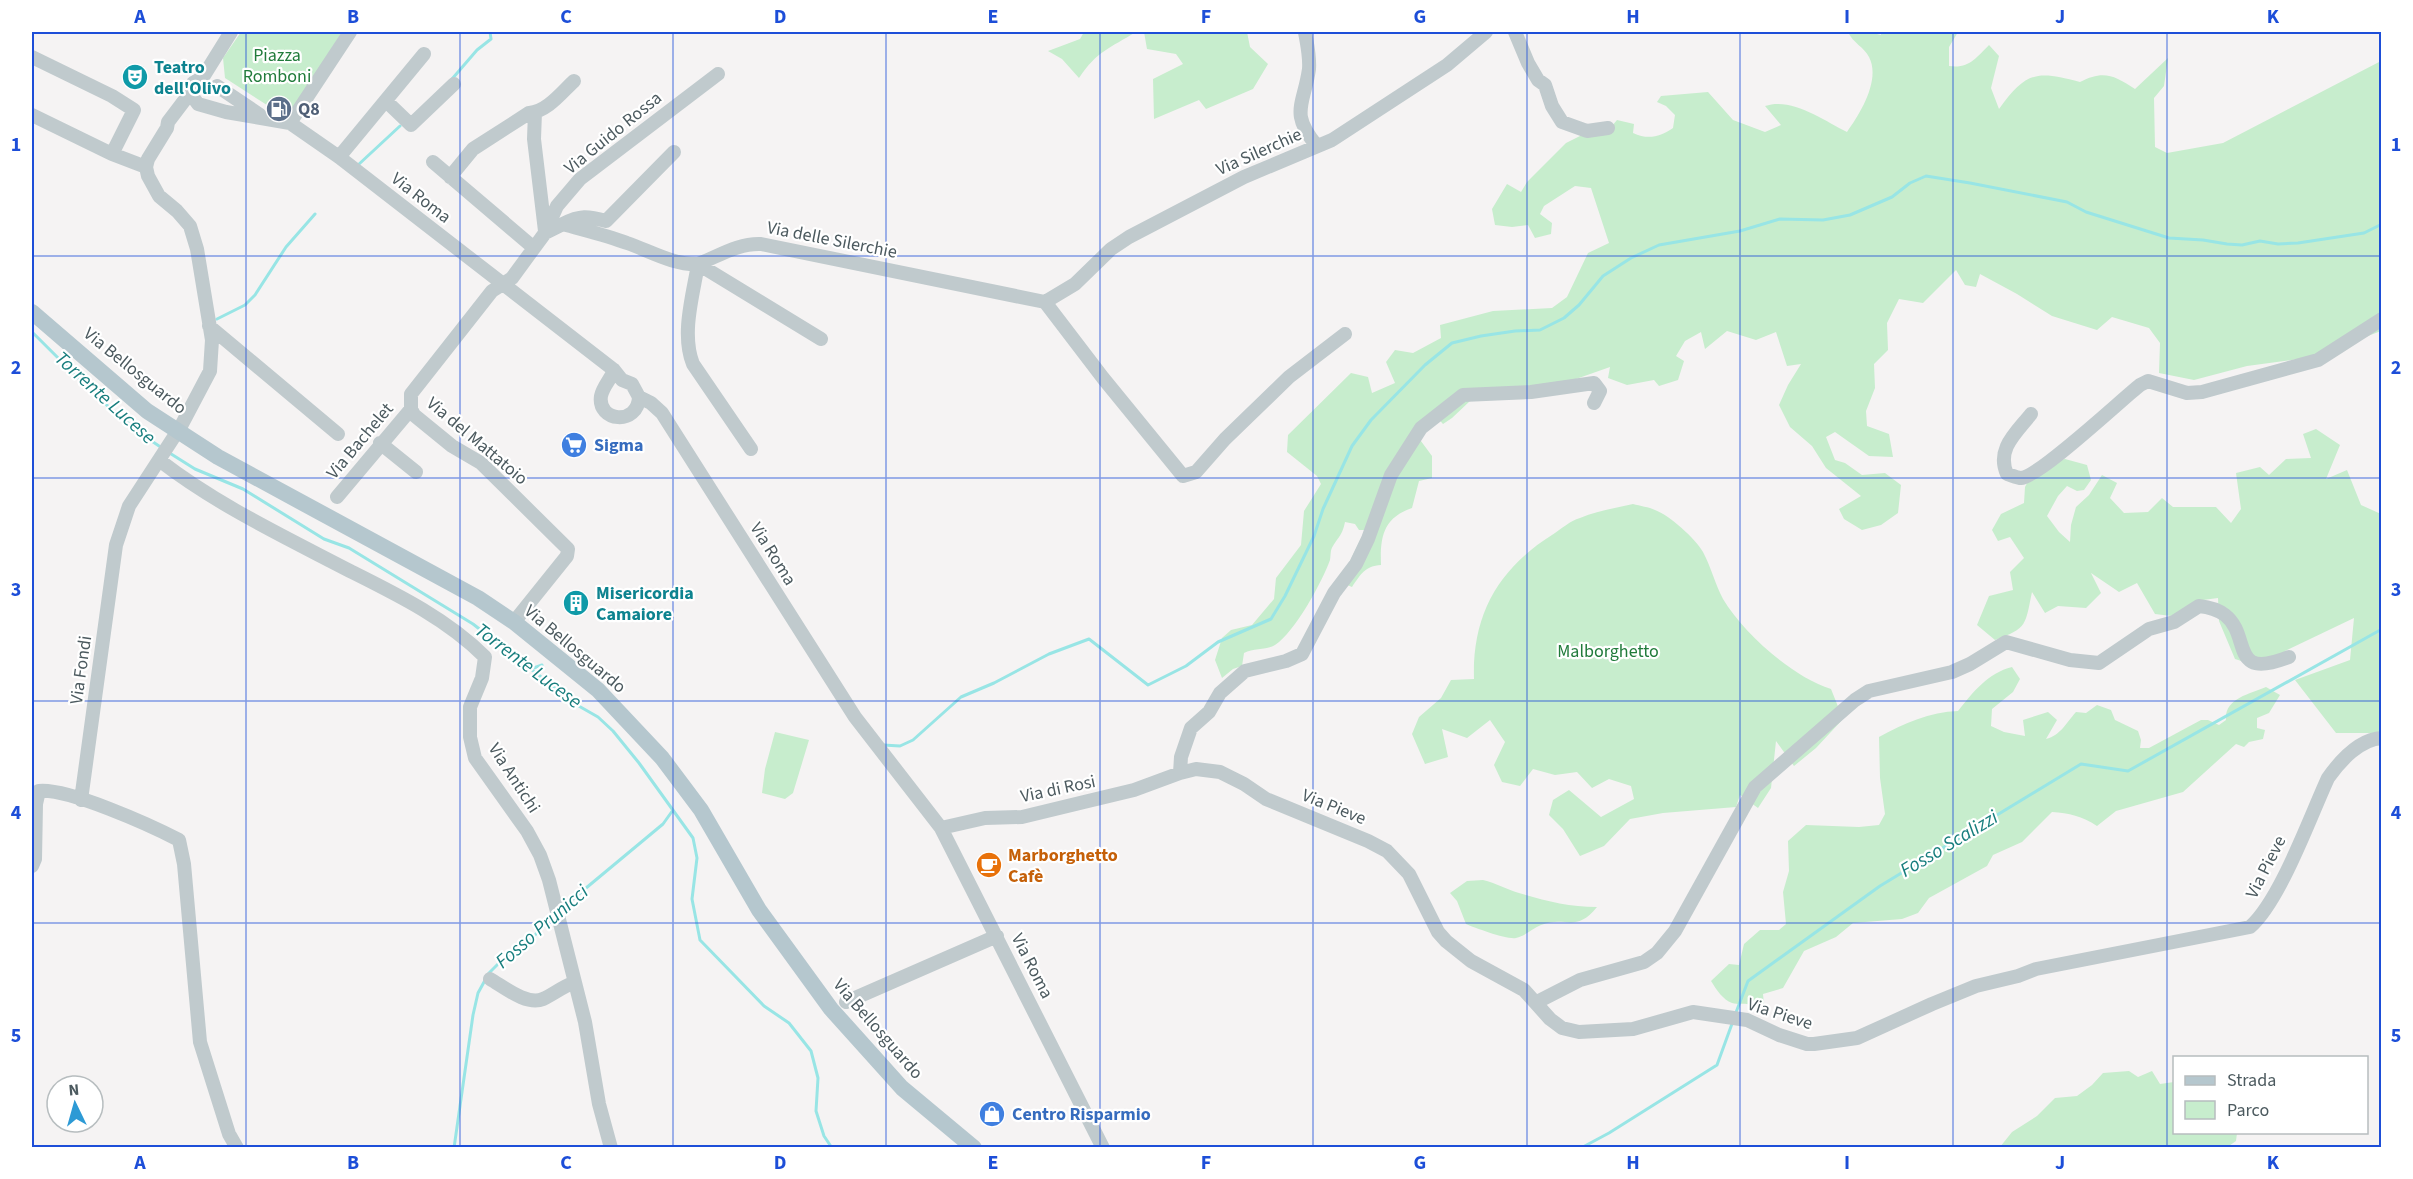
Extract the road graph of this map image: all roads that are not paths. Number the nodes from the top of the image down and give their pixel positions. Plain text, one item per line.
1 (231, 32) edge
2 (350, 32) edge
3 (1305, 32) edge
4 (1486, 32) edge
5 (1515, 32) edge
6 (424, 54) dead end
7 (32, 57) edge
8 (718, 74) dead end
9 (574, 81) dead end
10 (211, 82) junction
11 (454, 84) dead end
12 (198, 101) junction
13 (386, 101) junction
14 (536, 112) junction
15 (32, 115) edge
16 (264, 117) junction
17 (290, 123) junction
18 (1608, 128) dead end
19 (1317, 146) junction
20 (674, 152) dead end
21 (112, 154) junction
22 (339, 157) junction
23 (433, 162) dead end
24 (146, 167) junction
25 (450, 177) junction
26 (563, 224) junction
27 (545, 233) junction
28 (534, 248) junction
29 (698, 264) junction
30 (503, 284) junction
31 (1045, 302) junction
32 (32, 312) edge
33 (2382, 319) edge
34 (209, 326) junction
35 (1344, 334) dead end
36 (821, 339) dead end
37 (615, 377) junction
38 (642, 402) junction
39 (1594, 403) dead end
40 (411, 409) junction
41 (2031, 414) dead end
42 (338, 434) dead end
43 (175, 435) junction
44 (380, 443) junction
45 (751, 449) dead end
46 (159, 460) junction
47 (416, 472) dead end
48 (337, 497) dead end
49 (514, 622) junction
50 (2289, 657) dead end
51 (2382, 738) edge
52 (1180, 773) junction
53 (81, 800) junction
54 (941, 828) junction
55 (32, 866) edge
56 (997, 936) junction
57 (490, 979) dead end
58 (573, 982) junction
59 (846, 1002) dead end
60 (1537, 1002) junction
61 (237, 1148) edge
62 (611, 1148) edge
63 (974, 1148) edge
64 (1103, 1148) edge

1 - 10 street
2 - 17 street
3 - 19 street
4 - 19 street, Via Silerchie
5 - 18 street
6 - 13 street
7 - 21 street
8 - 27 street, Via Guido Rossa
9 - 14 street
10 - 12 street
10 - 12 street
10 - 16 street, Via Roma
11 - 13 street
12 - 16 street, Via Roma
12 - 24 street
13 - 22 street
14 - 25 street
14 - 27 street
15 - 21 street
16 - 17 street, Via Roma
17 - 22 street, Via Roma
19 - 31 street, Via Silerchie
20 - 26 street
21 - 24 street
22 - 30 street, Via Roma
23 - 25 street
24 - 34 street, Via Fondi
25 - 28 street
26 - 27 street
26 - 29 street
27 - 28 street
28 - 30 street
29 - 31 street, Via delle Silerchie
29 - 36 street
29 - 45 street
30 - 37 street, Via Roma
30 - 40 street, Via del Mattatoio
31 - 35 street
32 - 43 main road, Via Bellosguardo
33 - 41 street
34 - 42 street
34 - 43 street, Via Fondi
37 - 38 street, Via Roma
37 - 38 street
38 - 54 street, Via Roma
39 - 52 street
40 - 44 street, Via Bachelet
40 - 49 street, Via del Mattatoio
43 - 46 street, Via Fondi
43 - 49 main road, Via Bellosguardo
44 - 47 street
44 - 48 street, Via Bachelet
46 - 53 street, Via Fondi
46 - 58 street, Via Antichi
49 - 63 main road, Via Bellosguardo
50 - 60 street
51 - 60 street, Via Pieve
52 - 54 street, Via di Rosi
52 - 60 street, Via Pieve
53 - 55 street
53 - 61 street
54 - 56 street, Via Roma
56 - 59 street
56 - 64 street, Via Roma
57 - 58 street
58 - 62 street, Via Antichi

